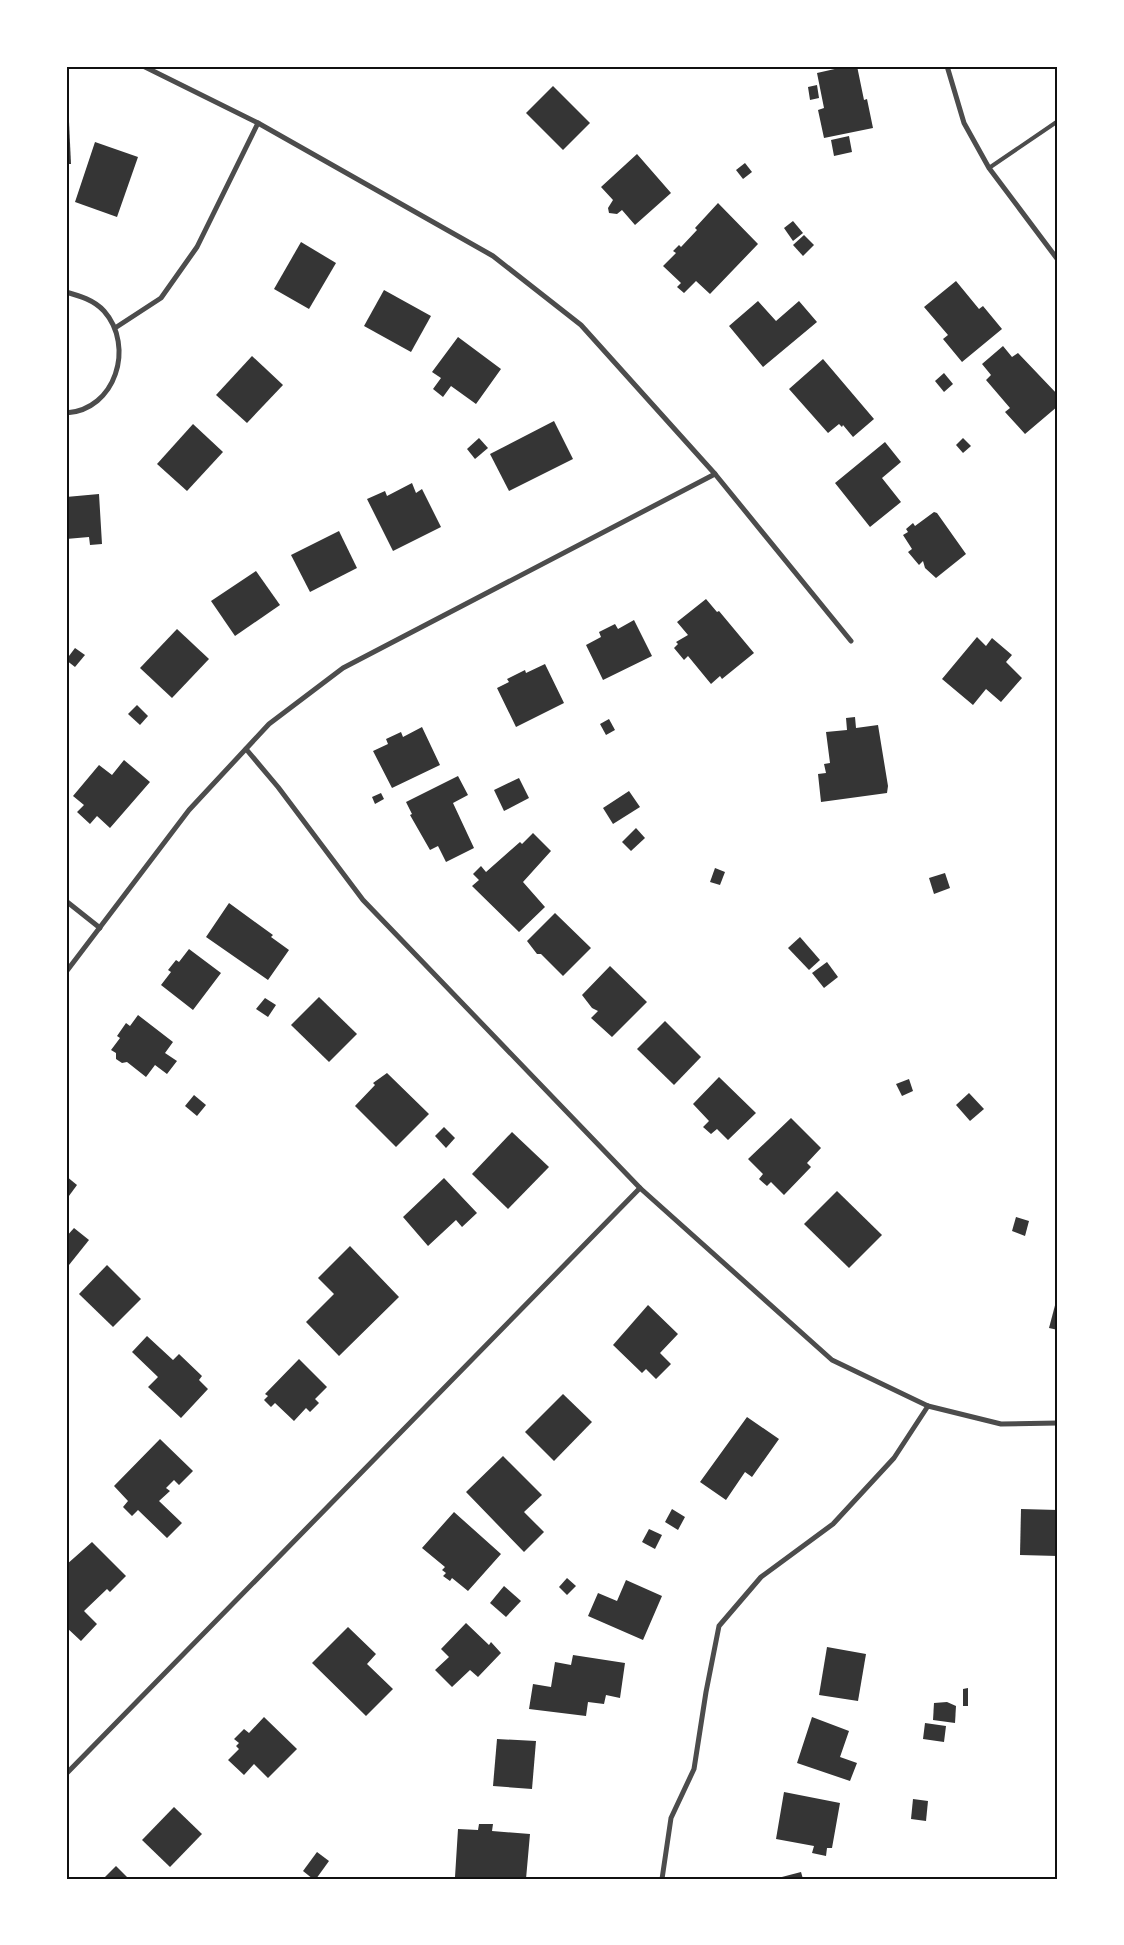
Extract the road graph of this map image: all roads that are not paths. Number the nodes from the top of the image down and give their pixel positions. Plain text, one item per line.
1 (143, 66) edge
2 (947, 66) edge
3 (1058, 122) edge
4 (258, 123) junction
5 (989, 168) junction
6 (1058, 260) edge
7 (66, 292) edge
8 (115, 328) junction
9 (66, 413) edge
10 (715, 474) junction
11 (850, 640) dead end
12 (246, 749) junction
13 (66, 901) edge
14 (100, 928) junction
15 (66, 972) edge
16 (640, 1188) junction
17 (928, 1406) junction
18 (1058, 1423) edge
19 (66, 1774) edge
20 (662, 1879) edge

1 - 4 street
2 - 5 street
3 - 5 lane
4 - 8 street
4 - 10 street
5 - 6 street
7 - 8 street
8 - 9 street
10 - 11 street
10 - 12 street
12 - 14 street
12 - 16 street
13 - 14 street
14 - 15 street
16 - 17 street
16 - 19 street
17 - 18 street
17 - 20 street

